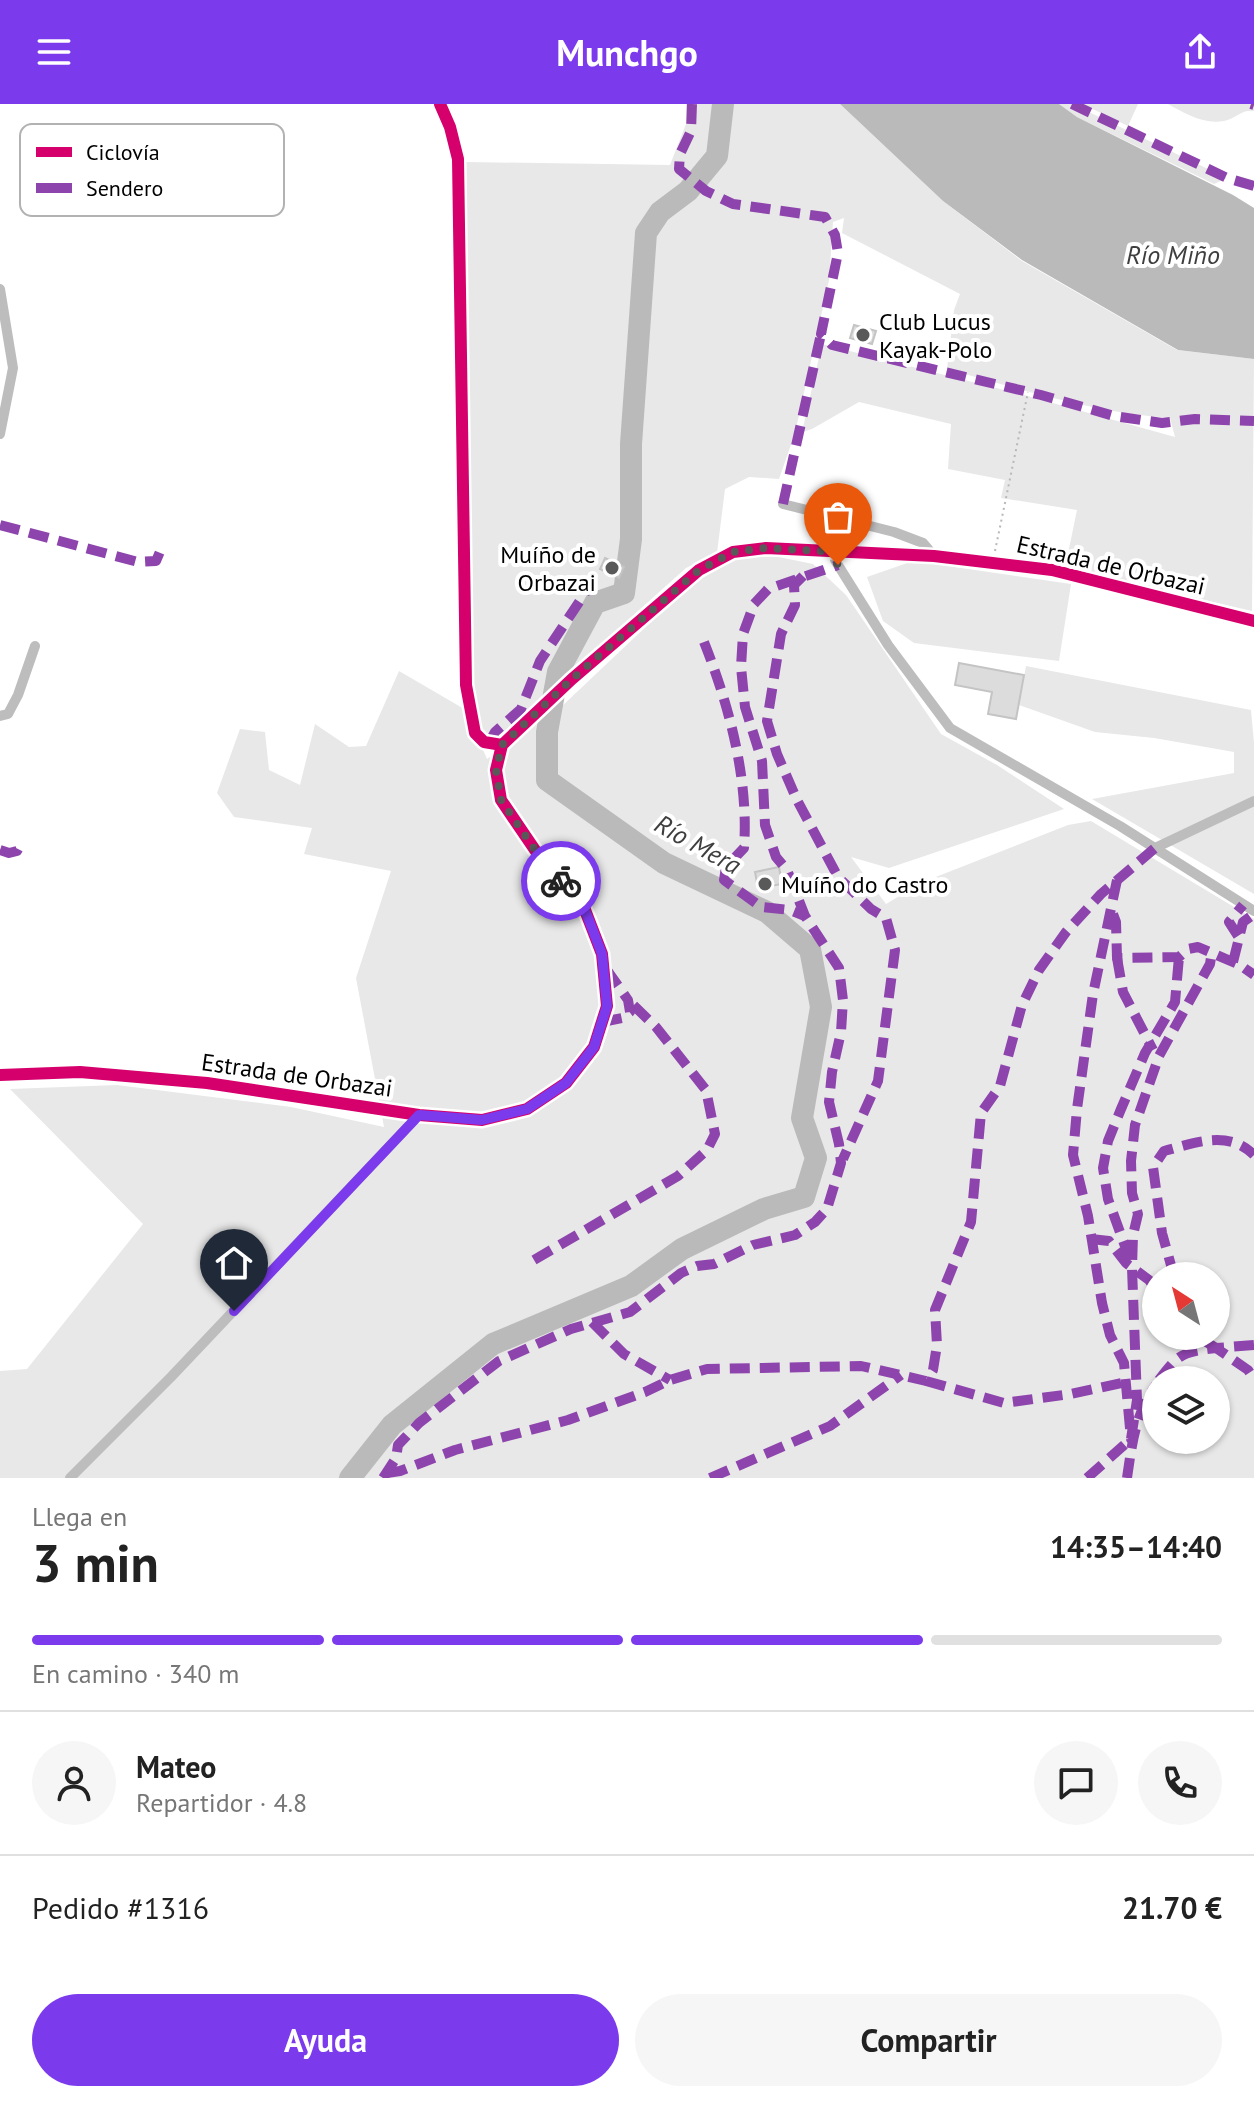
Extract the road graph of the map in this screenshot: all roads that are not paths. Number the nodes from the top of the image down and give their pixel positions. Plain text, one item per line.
1 (440, 104) edge
2 (0, 289) edge
3 (0, 434) edge
4 (783, 504) dead end
5 (837, 552) junction
6 (934, 556) junction
7 (1254, 621) edge
8 (35, 646) dead end
9 (0, 716) edge
10 (502, 745) junction
11 (1254, 801) edge
12 (1155, 848) junction
13 (1254, 911) edge
14 (0, 1075) edge
15 (419, 1115) junction
16 (70, 1478) edge

1 - 10 street
2 - 3 street
4 - 6 street
5 - 6 street, Estrada de Orbazai
5 - 10 street, Estrada de Orbazai
5 - 12 street
6 - 7 street, Estrada de Orbazai
8 - 9 street
10 - 15 street, Estrada de Orbazai
11 - 12 street
12 - 13 street
14 - 15 street, Estrada de Orbazai
15 - 16 street

